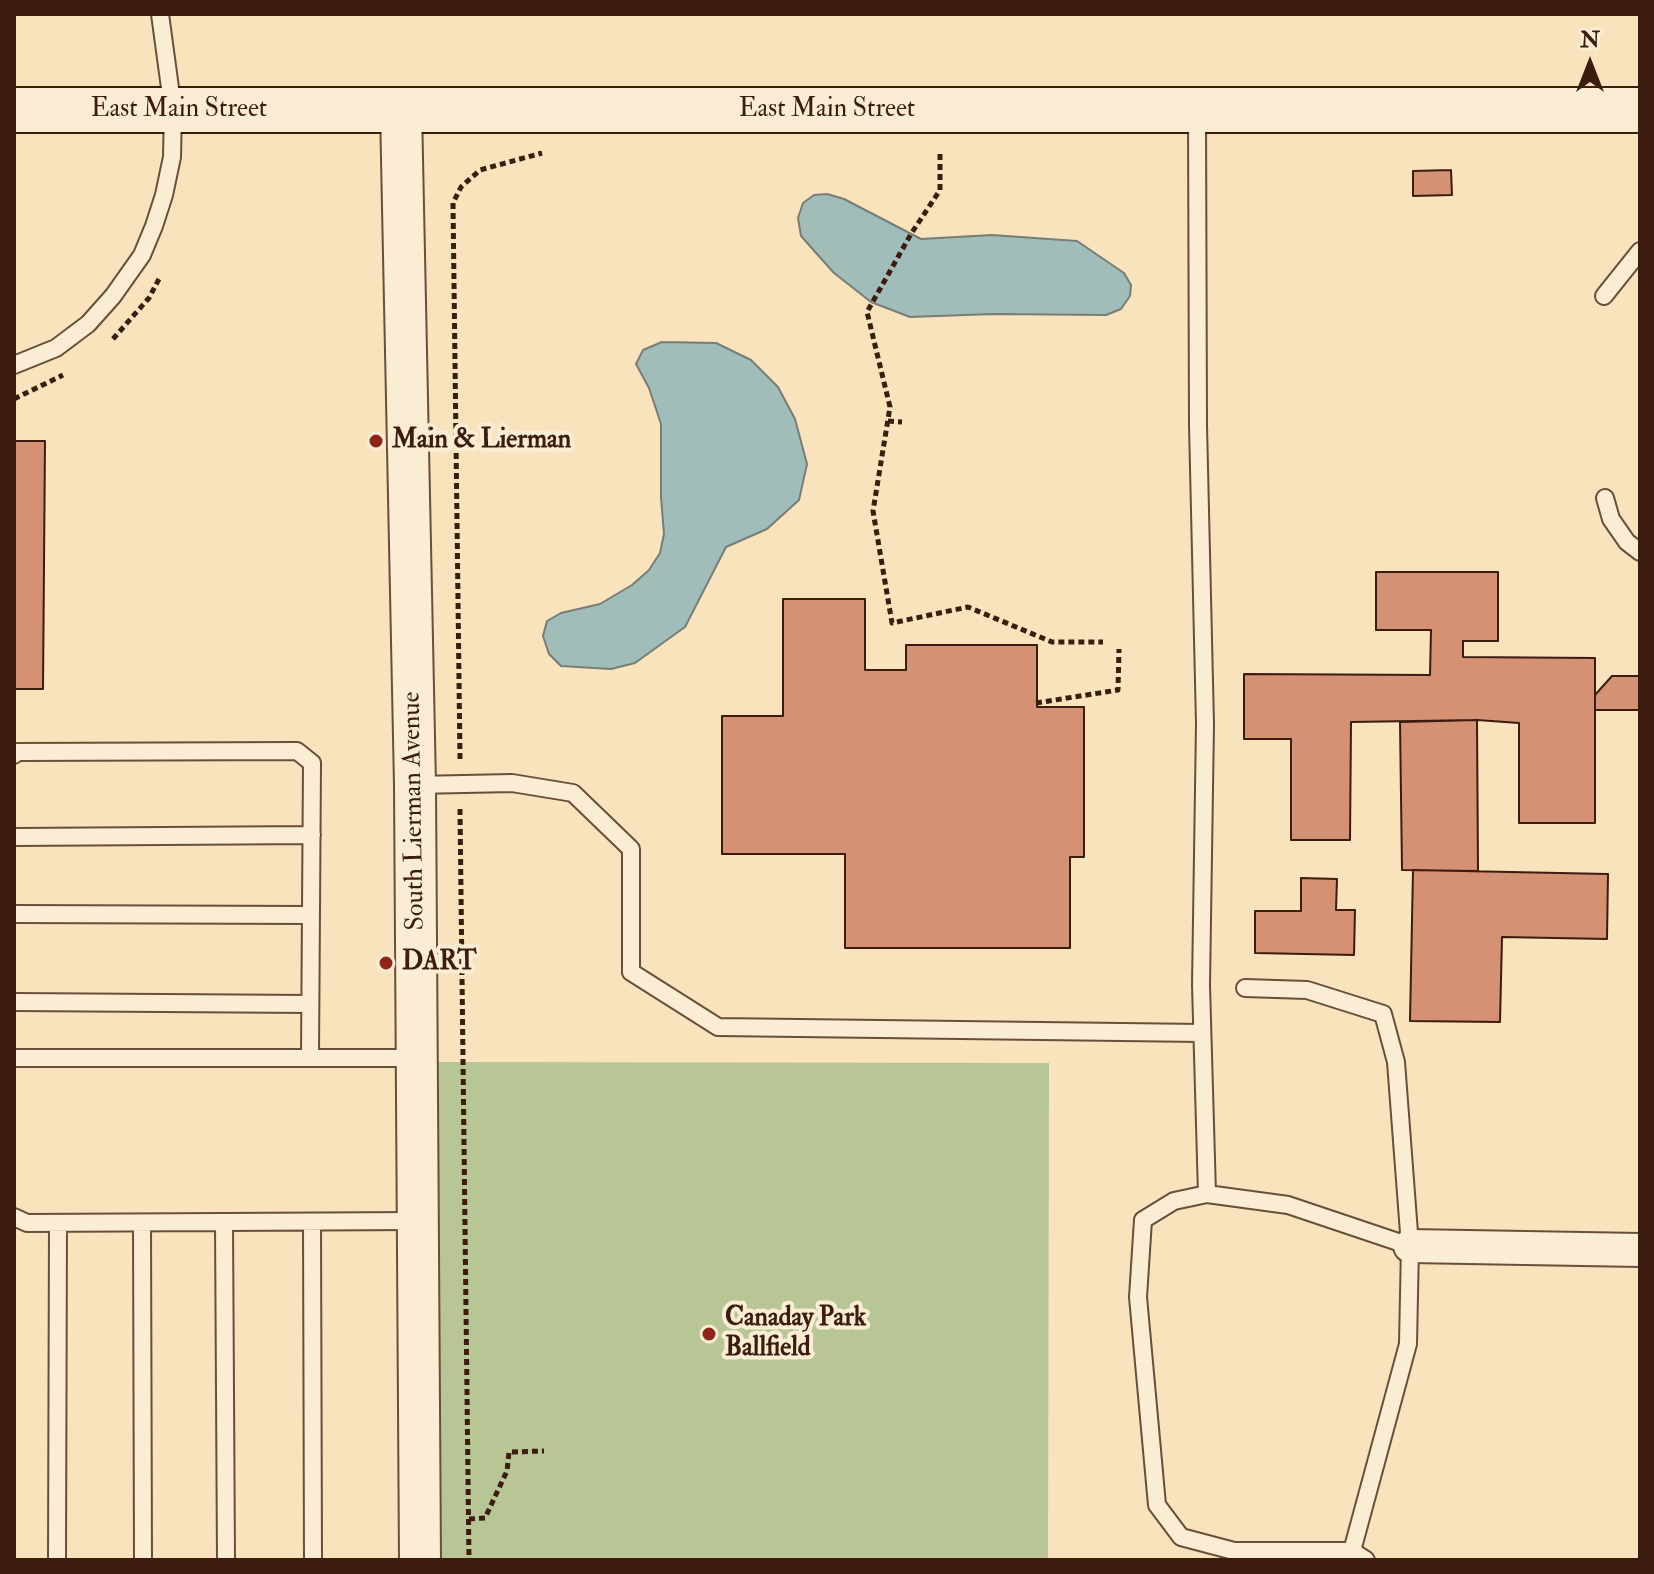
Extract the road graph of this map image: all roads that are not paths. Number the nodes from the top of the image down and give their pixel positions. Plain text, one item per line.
1 (160, 14) edge
2 (14, 110) edge
3 (173, 110) junction
4 (401, 110) junction
5 (1197, 110) junction
6 (1640, 110) edge
7 (1640, 251) edge
8 (1604, 296) dead end
9 (14, 365) edge
10 (1605, 498) dead end
11 (1640, 552) edge
12 (14, 755) edge
13 (415, 785) junction
14 (312, 835) junction
15 (14, 837) edge
16 (14, 914) edge
17 (311, 915) junction
18 (1245, 988) dead end
19 (14, 1002) edge
20 (310, 1004) junction
21 (1202, 1033) junction
22 (310, 1056) junction
23 (14, 1058) edge
24 (418, 1058) junction
25 (1207, 1194) junction
26 (14, 1217) edge
27 (418, 1221) junction
28 (224, 1222) junction
29 (312, 1222) junction
30 (58, 1223) junction
31 (142, 1223) junction
32 (1410, 1246) junction
33 (1640, 1250) edge
34 (1359, 1556) edge
35 (57, 1560) edge
36 (143, 1560) edge
37 (226, 1560) edge
38 (313, 1560) edge
39 (420, 1560) edge

1 - 3 lane
2 - 3 main road, East Main Street
3 - 4 main road, East Main Street
3 - 9 lane
4 - 5 main road, East Main Street
4 - 13 street, South Lierman Avenue
5 - 6 main road, East Main Street
5 - 21 lane
7 - 8 lane
10 - 11 lane
12 - 14 lane
13 - 21 lane
13 - 24 street, South Lierman Avenue
14 - 15 lane
14 - 17 lane
16 - 17 lane
17 - 20 lane
18 - 32 lane
19 - 20 lane
20 - 22 lane
21 - 25 lane
22 - 23 lane
22 - 24 lane
24 - 27 street, South Lierman Avenue
25 - 32 lane
25 - 34 lane
26 - 30 lane
27 - 29 lane
27 - 39 street, South Lierman Avenue
28 - 29 lane
28 - 31 lane
28 - 37 lane
29 - 38 lane
30 - 31 lane
30 - 35 lane
31 - 36 lane
32 - 33 street
32 - 34 lane

